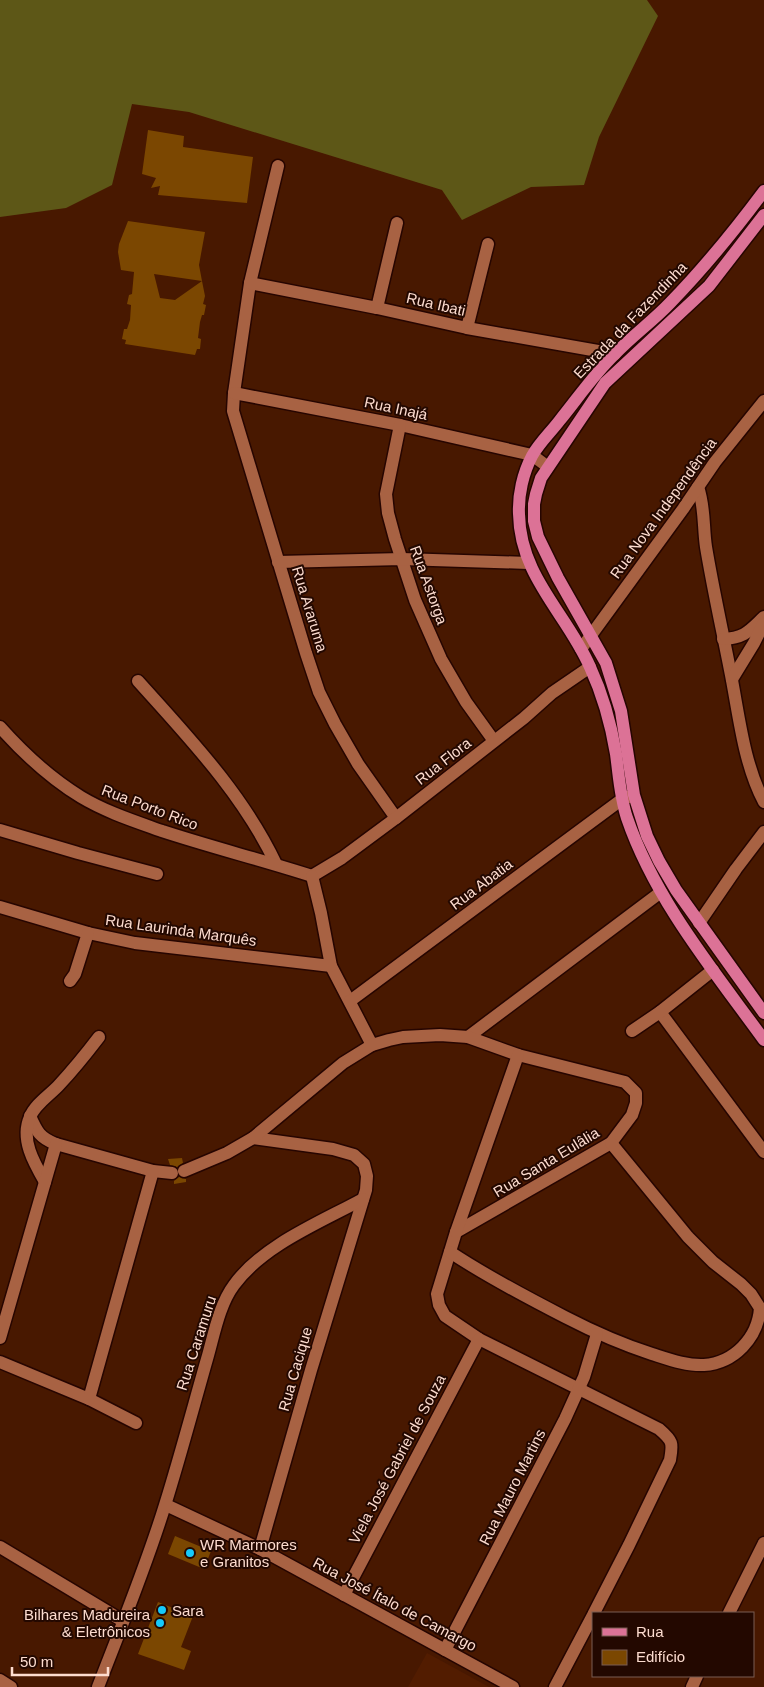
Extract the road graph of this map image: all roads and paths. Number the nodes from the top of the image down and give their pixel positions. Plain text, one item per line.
1 (278, 166) dead end
2 (764, 191) edge
3 (764, 215) edge
4 (398, 222) dead end
5 (488, 244) dead end
6 (250, 283) junction
7 (377, 308) junction
8 (467, 328) junction
9 (614, 354) junction
10 (234, 393) junction
11 (764, 402) edge
12 (400, 425) junction
13 (532, 456) junction
14 (548, 467) junction
15 (698, 487) junction
16 (683, 509) junction
17 (703, 521) junction
18 (402, 559) junction
19 (278, 562) junction
20 (528, 563) junction
21 (764, 617) edge
22 (764, 623) edge
23 (592, 636) junction
24 (723, 638) junction
25 (581, 649) junction
26 (590, 667) junction
27 (731, 674) junction
28 (138, 681) dead end
29 (0, 727) edge
30 (494, 741) junction
31 (634, 795) junction
32 (621, 800) junction
33 (764, 802) edge
34 (396, 818) junction
35 (0, 830) edge
36 (764, 832) edge
37 (276, 864) junction
38 (157, 874) dead end
39 (312, 876) junction
40 (661, 892) junction
41 (0, 907) edge
42 (699, 923) junction
43 (88, 933) junction
44 (331, 966) junction
45 (713, 970) junction
46 (70, 981) dead end
47 (350, 1001) junction
48 (660, 1012) junction
49 (764, 1013) edge
50 (632, 1031) dead end
51 (468, 1037) junction
52 (99, 1038) dead end
53 (764, 1040) edge
54 (372, 1045) junction
55 (518, 1055) junction
56 (30, 1116) junction
57 (253, 1138) junction
58 (611, 1143) junction
59 (56, 1144) junction
60 (764, 1152) edge
61 (153, 1171) junction
62 (46, 1182) junction
63 (363, 1199) junction
64 (456, 1232) junction
65 (450, 1252) junction
66 (597, 1334) junction
67 (0, 1338) edge
68 (479, 1339) junction
69 (0, 1362) edge
70 (580, 1389) junction
71 (89, 1399) junction
72 (136, 1423) dead end
73 (166, 1505) junction
74 (764, 1543) edge
75 (0, 1547) edge
76 (260, 1549) junction
77 (344, 1595) junction
78 (594, 1612) edge
79 (730, 1612) edge
80 (592, 1616) edge
81 (123, 1621) junction
82 (445, 1650) junction
83 (0, 1680) edge
84 (11, 1687) edge
85 (98, 1687) edge
86 (514, 1687) edge
87 (555, 1687) edge

1 - 6 street, Rua Araruma
2 - 9 main road, Estrada da Fazendinha
3 - 14 main road, Estrada da Fazendinha
4 - 7 street
5 - 8 street
6 - 7 street, Rua Ibati
6 - 10 street, Rua Araruma
7 - 8 street, Rua Ibati
8 - 9 street, Rua Ibati
9 - 13 main road, Estrada da Fazendinha
10 - 12 street, Rua Inajá
10 - 19 street, Rua Araruma
11 - 15 street, Rua Nova Independência
12 - 13 street, Rua Inajá
12 - 18 street, Rua Astorga
13 - 14 street, Rua Inajá
13 - 20 main road, Estrada da Fazendinha
14 - 23 main road, Estrada da Fazendinha
15 - 16 street, Rua Nova Independência
15 - 17 street
16 - 17 street
16 - 23 street, Rua Nova Independência
17 - 24 street
18 - 19 street
18 - 20 street
18 - 30 street, Rua Astorga
19 - 34 street, Rua Araruma
20 - 25 main road, Estrada da Fazendinha
21 - 24 street
22 - 27 street
23 - 25 street, Rua Nova Independência
23 - 31 main road, Estrada da Fazendinha
24 - 27 street
25 - 26 main road, Estrada da Fazendinha
26 - 30 street, Rua Flora
26 - 32 main road, Estrada da Fazendinha
27 - 33 street
28 - 37 street
29 - 37 street, Rua Porto Rico
30 - 34 street, Rua Flora
31 - 32 street, Rua Abatia
31 - 42 main road, Estrada da Fazendinha
32 - 40 main road, Estrada da Fazendinha
32 - 47 street, Rua Abatia
34 - 39 street, Rua Flora
35 - 38 street
36 - 42 street
37 - 39 street, Rua Porto Rico
39 - 44 street
40 - 45 main road, Estrada da Fazendinha
40 - 51 street
41 - 43 street, Rua Laurinda Marquês
42 - 49 main road, Estrada da Fazendinha
43 - 44 street, Rua Laurinda Marquês
43 - 46 street
44 - 47 street
45 - 48 street
45 - 53 main road, Estrada da Fazendinha
47 - 54 street
48 - 50 street
48 - 60 street
51 - 54 street, Rua Santa Eulâlia
51 - 55 street, Rua Santa Eulâlia
52 - 56 street
54 - 57 street, Rua Santa Eulâlia
55 - 58 street, Rua Santa Eulâlia
55 - 64 street
56 - 59 street
56 - 62 street
57 - 61 street, Rua Santa Eulâlia
57 - 63 street, Rua Cacique
58 - 64 street, Rua Santa Eulâlia
58 - 66 street
59 - 61 street
59 - 62 street
61 - 71 street
62 - 67 street
63 - 73 street, Rua Caramuru
63 - 76 street, Rua Cacique
64 - 65 street
65 - 66 street
65 - 68 street
66 - 70 street, Rua Mauro Martins
68 - 70 street
68 - 77 street, Viela José Gabriel de Souza
69 - 71 street
70 - 78 street
70 - 82 street, Rua Mauro Martins
71 - 72 street
73 - 76 street, Rua José Ítalo de Camargo
73 - 81 street
74 - 79 street
75 - 81 street
76 - 77 street, Rua José Ítalo de Camargo
77 - 82 street, Rua José Ítalo de Camargo
80 - 87 street
81 - 85 street
82 - 86 street, Rua José Ítalo de Camargo
83 - 84 street

